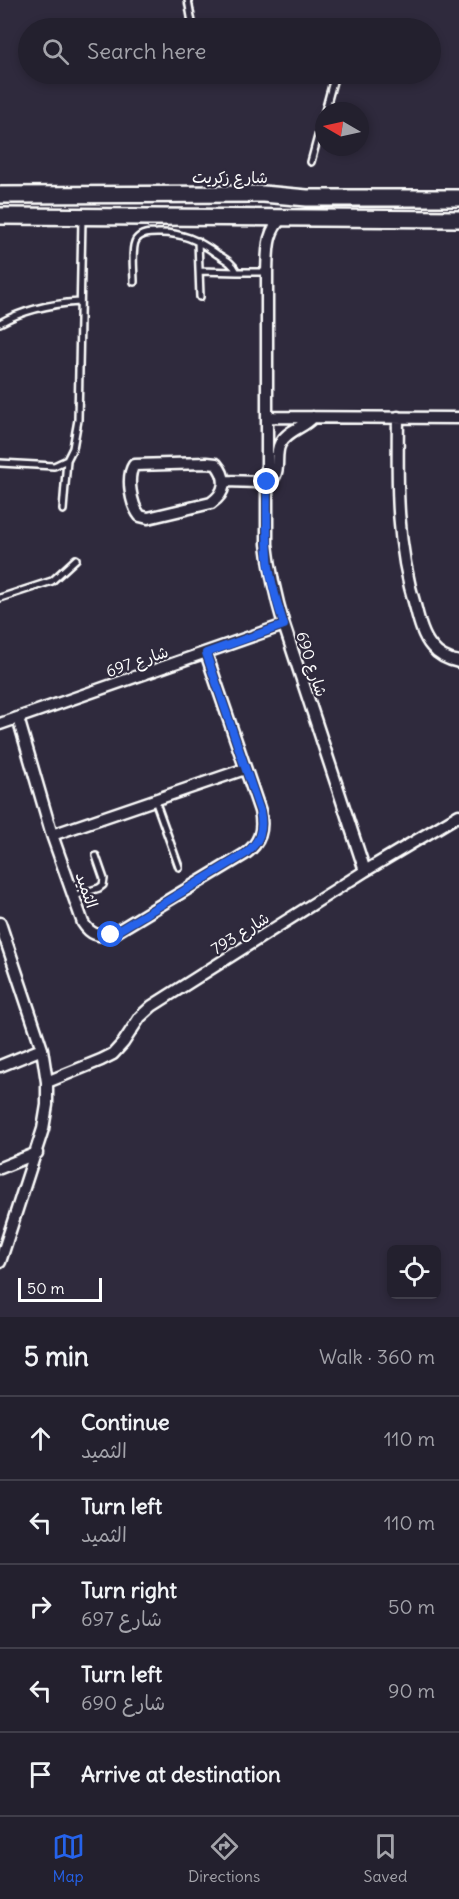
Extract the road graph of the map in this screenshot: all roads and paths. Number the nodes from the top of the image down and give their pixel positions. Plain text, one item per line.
1 (188, 0) edge
2 (191, 18) edge
3 (331, 84) edge
4 (327, 102) edge
5 (315, 147) edge
6 (311, 162) dead end
7 (0, 195) edge
8 (459, 198) edge
9 (0, 216) edge
10 (82, 216) junction
11 (253, 217) junction
12 (283, 217) junction
13 (459, 219) edge
14 (198, 241) junction
15 (268, 243) junction
16 (199, 271) junction
17 (237, 272) junction
18 (267, 272) junction
19 (134, 282) dead end
20 (200, 297) dead end
21 (79, 302) junction
22 (0, 323) edge
23 (267, 417) junction
24 (313, 417) junction
25 (399, 417) junction
26 (459, 418) edge
27 (67, 460) junction
28 (0, 463) edge
29 (225, 481) junction
30 (267, 482) junction
31 (63, 510) dead end
32 (76, 559) dead end
33 (0, 598) edge
34 (284, 625) junction
35 (206, 653) junction
36 (459, 662) edge
37 (18, 718) junction
38 (0, 724) edge
39 (245, 769) junction
40 (155, 800) junction
41 (459, 815) edge
42 (52, 835) junction
43 (96, 856) dead end
44 (179, 867) dead end
45 (365, 872) junction
46 (74, 896) junction
47 (0, 923) edge
48 (4, 945) edge
49 (42, 1049) junction
50 (0, 1066) edge
51 (47, 1082) junction
52 (37, 1153) junction
53 (0, 1168) edge
54 (0, 1262) edge

1 - 2 lane
3 - 4 lane
5 - 6 lane
7 - 8 street, شارع زكريت
9 - 10 street
10 - 11 street
10 - 21 lane
11 - 12 street
11 - 15 street
12 - 13 street
12 - 15 street, شارع 690
14 - 16 lane
14 - 17 lane
14 - 19 lane
15 - 18 street, شارع 690
16 - 17 lane
16 - 20 lane
17 - 18 lane
18 - 23 street, شارع 690
21 - 22 lane
21 - 27 lane
23 - 24 street
23 - 30 street, شارع 690
24 - 25 street
24 - 30 street
25 - 26 street
25 - 36 street
27 - 28 lane
27 - 31 lane
29 - 29 street
29 - 30 street
30 - 34 street, شارع 690
32 - 33 lane
34 - 35 street, شارع 697
34 - 45 street, شارع 690
35 - 37 street, شارع 697
35 - 39 street, الثميد
37 - 38 street, شارع 697
37 - 42 street, الثميد
39 - 40 street
39 - 46 street, الثميد
40 - 42 street
40 - 44 lane
41 - 45 street, شارع 793
42 - 46 street, الثميد
43 - 46 lane
45 - 51 street, شارع 793
47 - 48 street
48 - 49 street
49 - 50 street
49 - 51 street
51 - 52 street
52 - 53 street
52 - 54 street

